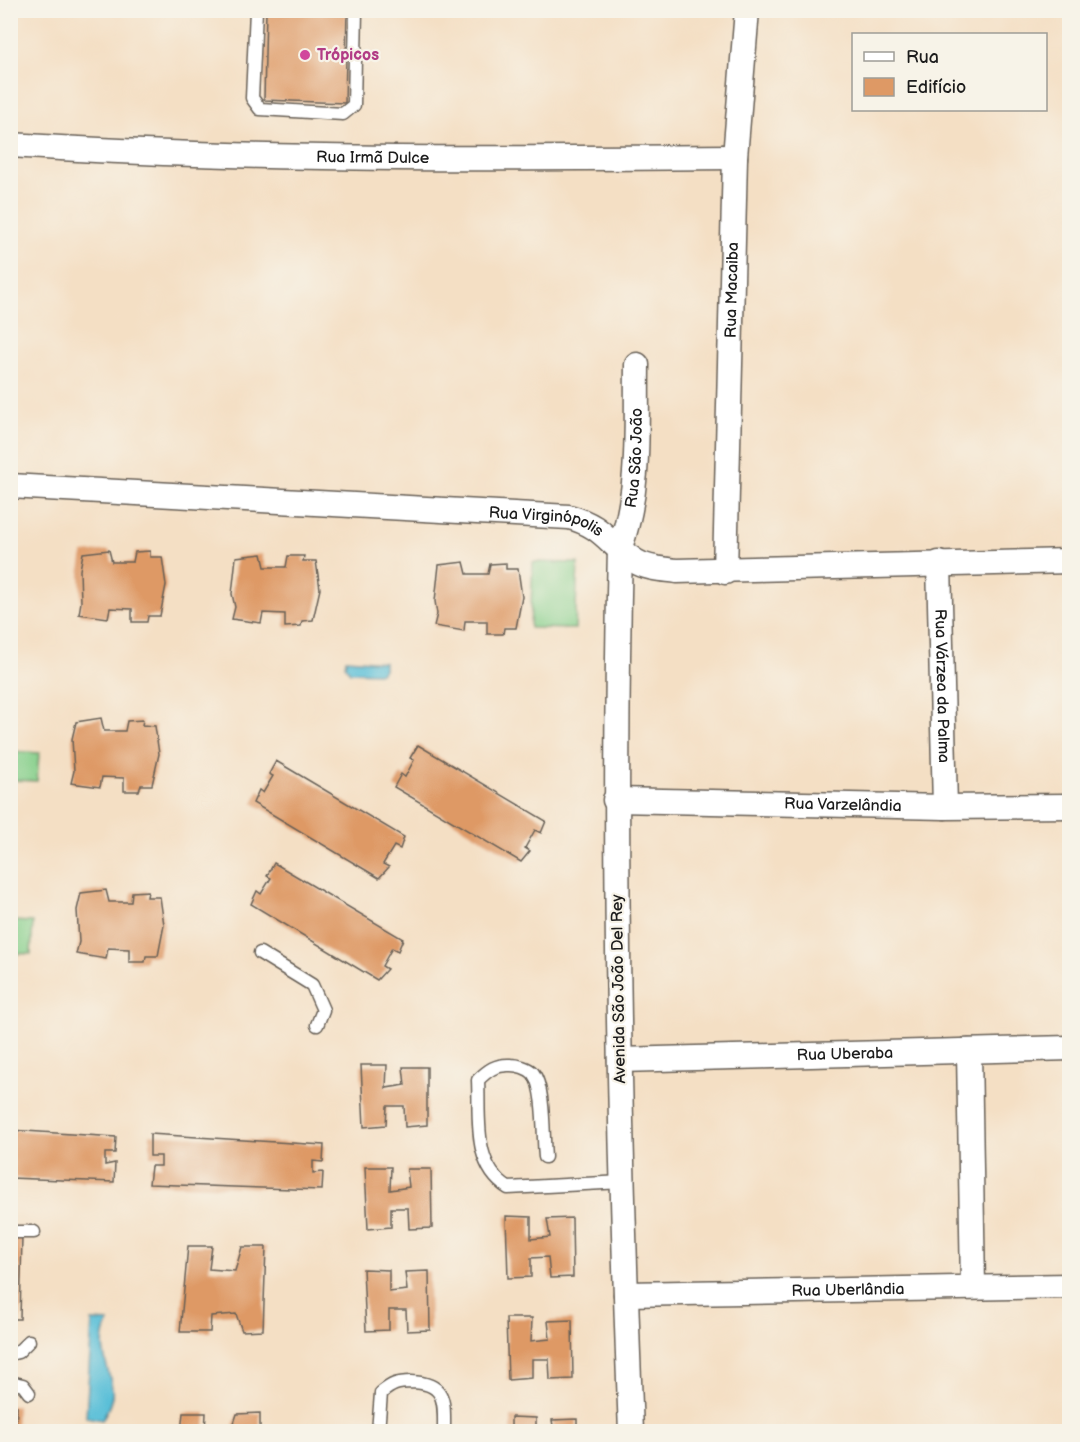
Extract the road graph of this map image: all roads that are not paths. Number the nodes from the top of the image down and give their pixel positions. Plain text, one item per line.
1 (256, 10) edge
2 (356, 10) edge
3 (747, 10) edge
4 (10, 145) edge
5 (735, 157) junction
6 (637, 365) dead end
7 (10, 486) edge
8 (620, 547) junction
9 (1070, 561) edge
10 (939, 563) junction
11 (725, 572) junction
12 (615, 800) junction
13 (1070, 806) edge
14 (945, 807) junction
15 (260, 952) dead end
16 (317, 1025) dead end
17 (1070, 1048) edge
18 (969, 1052) junction
19 (620, 1060) junction
20 (545, 1157) dead end
21 (622, 1182) junction
22 (10, 1232) edge
23 (34, 1232) dead end
24 (1070, 1286) edge
25 (973, 1287) junction
26 (626, 1294) junction
27 (29, 1341) dead end
28 (10, 1354) edge
29 (10, 1382) edge
30 (29, 1394) dead end
31 (378, 1431) edge
32 (444, 1431) edge
33 (631, 1431) edge

1 - 2 lane
3 - 5 street, Rua Macaiba
4 - 5 street, Rua Irmã Dulce
5 - 11 street, Rua Macaiba
6 - 8 street, Rua São João
7 - 8 street, Rua Virginópolis
8 - 11 street, Rua Virginópolis
8 - 12 street, Avenida São João Del Rey
9 - 10 street, Rua Virginópolis
10 - 11 street, Rua Virginópolis
10 - 14 street, Rua Várzea da Palma
12 - 14 street, Rua Varzelândia
12 - 19 street, Avenida São João Del Rey
13 - 14 street, Rua Varzelândia
15 - 16 lane
17 - 18 street, Rua Uberaba
18 - 19 street, Rua Uberaba
18 - 25 street
19 - 21 street, Avenida São João Del Rey
20 - 21 lane
21 - 26 street, Avenida São João Del Rey
22 - 23 lane
24 - 25 street, Rua Uberlândia
25 - 26 street, Rua Uberlândia
26 - 33 street, Avenida São João Del Rey
27 - 28 lane
29 - 30 lane
31 - 32 lane

